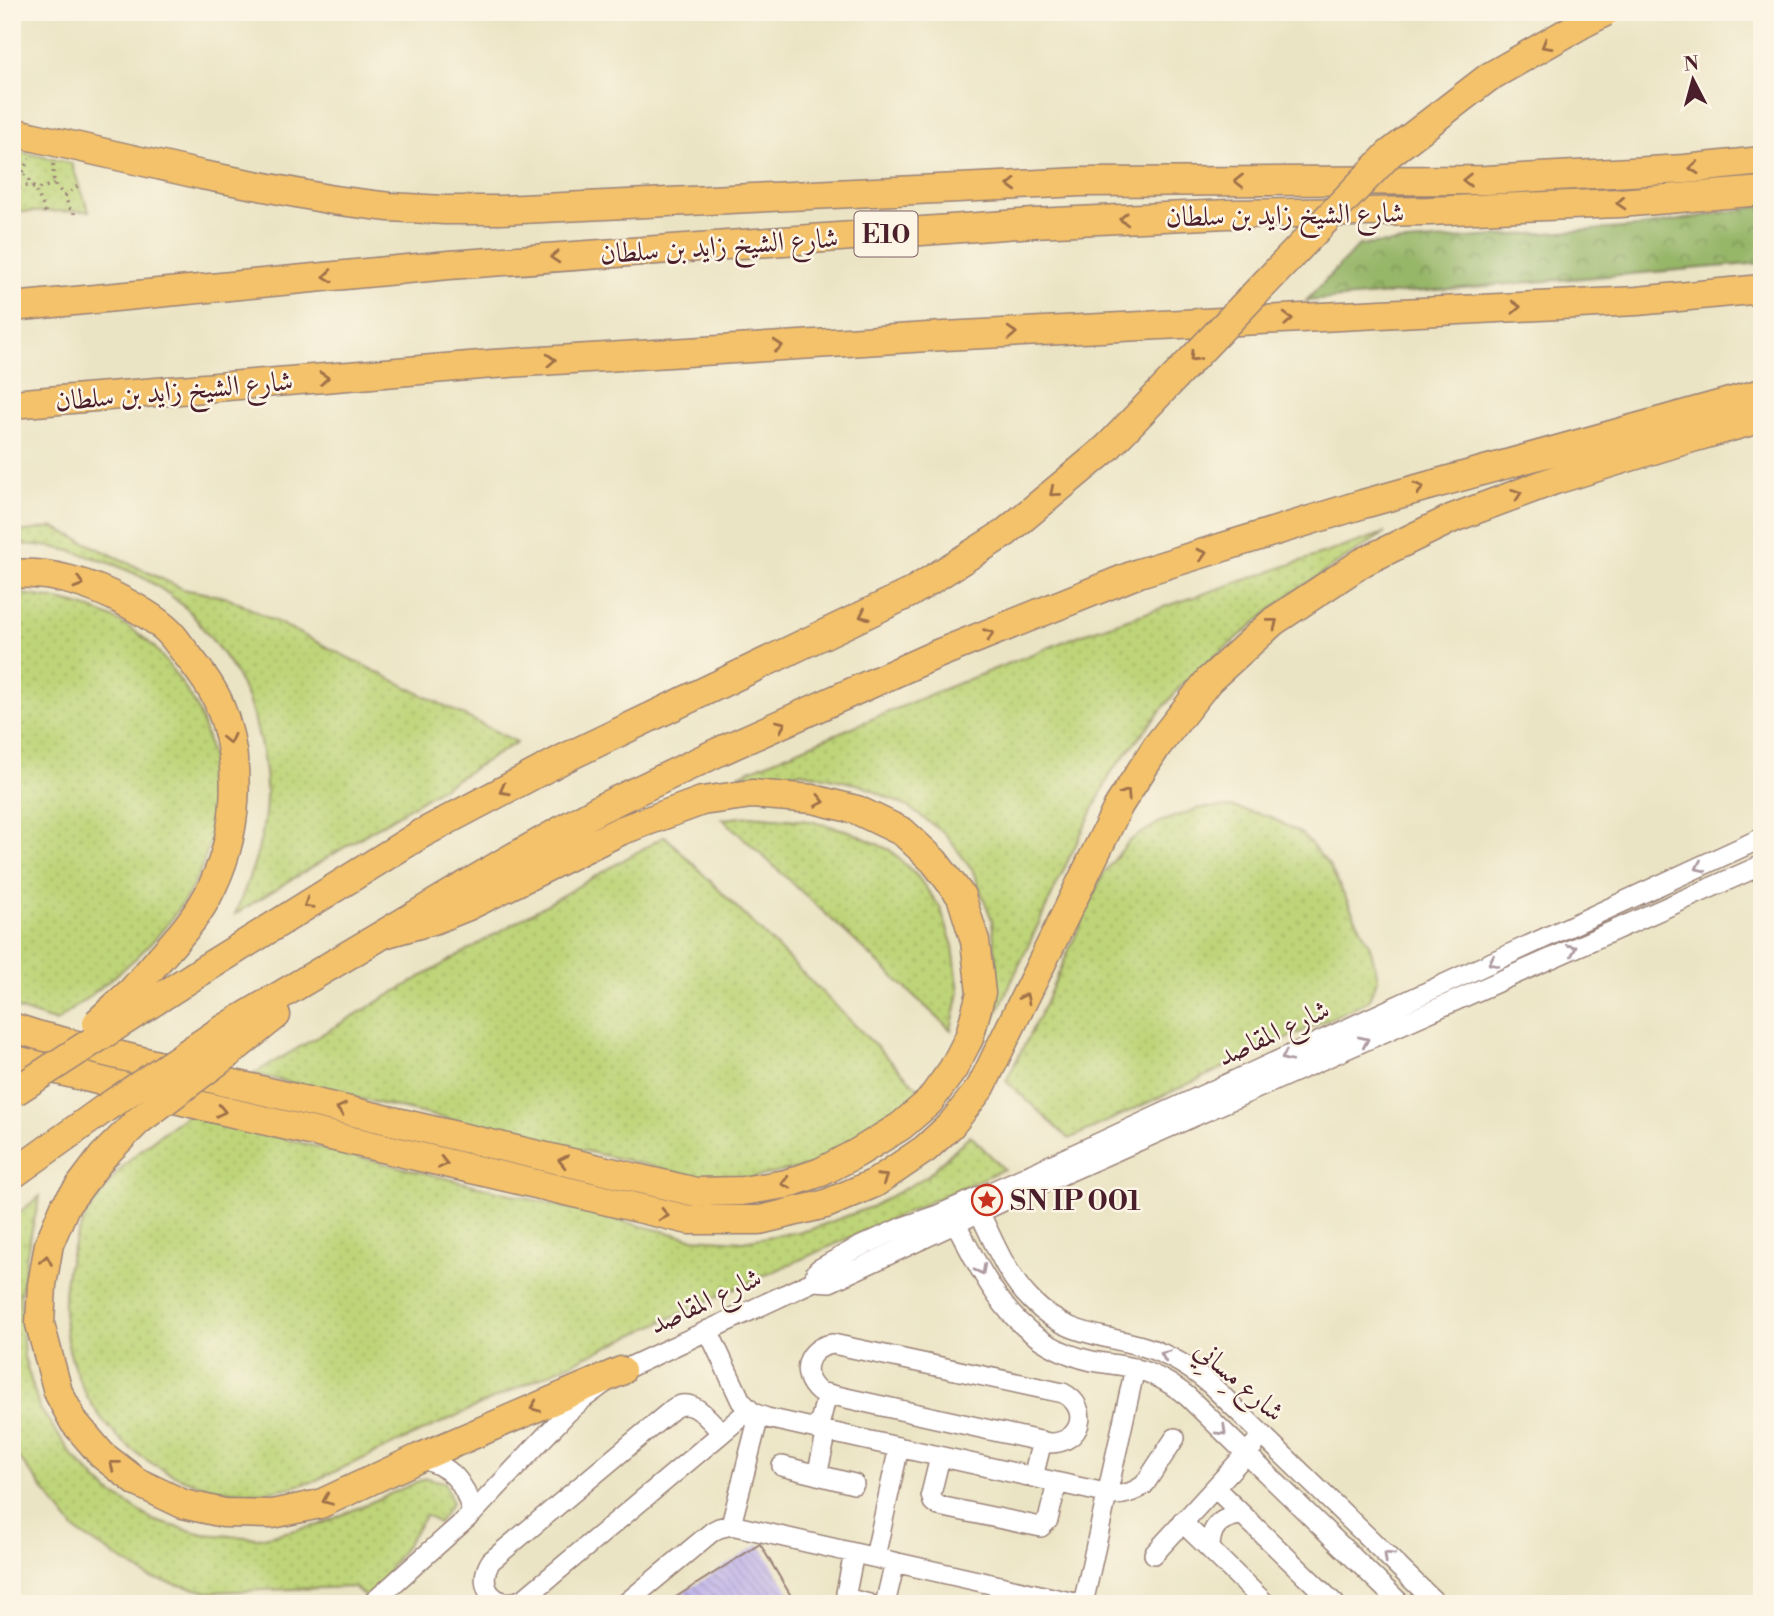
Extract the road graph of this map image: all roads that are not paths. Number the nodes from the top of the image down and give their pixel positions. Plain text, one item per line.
1 (1605, 12) edge
2 (12, 132) edge
3 (1762, 161) edge
4 (1762, 191) edge
5 (1762, 289) edge
6 (12, 307) edge
7 (1762, 393) edge
8 (12, 404) edge
9 (1762, 418) edge
10 (12, 574) edge
11 (1762, 838) edge
12 (1762, 865) edge
13 (387, 933) junction
14 (12, 1027) edge
15 (223, 1043) junction
16 (12, 1059) edge
17 (13, 1092) edge
18 (1164, 1121) junction
19 (12, 1175) edge
20 (977, 1206) junction
21 (953, 1217) junction
22 (708, 1330) junction
23 (1135, 1368) junction
24 (621, 1371) junction
25 (827, 1394) junction
26 (754, 1413) junction
27 (822, 1430) junction
28 (722, 1433) junction
29 (1263, 1435) junction
30 (1175, 1438) dead end
31 (1042, 1441) junction
32 (899, 1447) junction
33 (1246, 1453) junction
34 (940, 1457) junction
35 (419, 1458) junction
36 (782, 1466) dead end
37 (817, 1475) junction
38 (1034, 1477) junction
39 (1057, 1483) junction
40 (854, 1484) dead end
41 (1214, 1488) junction
42 (1107, 1494) junction
43 (472, 1514) junction
44 (1242, 1515) junction
45 (1182, 1522) junction
46 (732, 1525) junction
47 (1210, 1549) junction
48 (854, 1553) junction
49 (1154, 1554) dead end
50 (875, 1558) junction
51 (895, 1562) junction
52 (1411, 1578) junction
53 (1397, 1600) edge
54 (371, 1604) edge
55 (625, 1604) edge
56 (869, 1604) edge
57 (883, 1604) edge
58 (1081, 1604) edge
59 (1266, 1604) edge
60 (1335, 1604) edge
61 (1437, 1604) edge

1 -> 17 highway, bridge
3 -> 2 highway
4 -> 6 highway, شارع الشيخ زايد بن سلطان / E10
8 -> 5 highway, شارع الشيخ زايد بن سلطان
13 -> 7 highway
16 -> 9 highway
10 -> 17 highway, bridge
11 -> 18 street, شارع المقاصد
18 -> 12 street, شارع المقاصد
13 -> 14 highway
13 - 15 highway
15 - 19 highway, bridge
35 -> 15 highway, bridge
18 - 20 street, شارع المقاصد
20 - 21 street, شارع المقاصد
29 -> 20 street, شارع مِسانِي
21 - 22 street, شارع المقاصد
21 -> 23 street, شارع مِسانِي
22 - 24 street, شارع المقاصد
22 - 26 street
23 -> 33 street, شارع مِسانِي
23 - 42 street
24 -> 35 highway
24 - 43 street, شارع المقاصد
25 - 27 street
25 - 31 street
25 - 31 street
26 - 27 street
26 - 28 street
26 - 46 street
27 - 32 street
27 - 37 street
28 - 28 street
29 - 33 street
52 -> 29 street, شارع مِسانِي
30 - 42 street
31 - 38 street
32 - 34 street
32 - 50 street
33 - 41 street
33 - 53 street, شارع مِسانِي
34 - 38 street
34 - 39 street
35 - 43 street
36 - 37 street
37 - 40 street
38 - 39 street
39 - 42 street
41 - 44 street
41 - 45 street
42 - 58 street
43 - 54 street, شارع المقاصد
44 - 47 street
44 - 60 street
45 - 47 street
45 - 49 street
46 - 48 street
46 - 55 street
47 - 59 street
48 - 50 street
48 - 56 street
50 - 51 street
51 - 57 street
51 - 58 street
52 - 53 street
52 - 61 street, شارع مِسانِي

